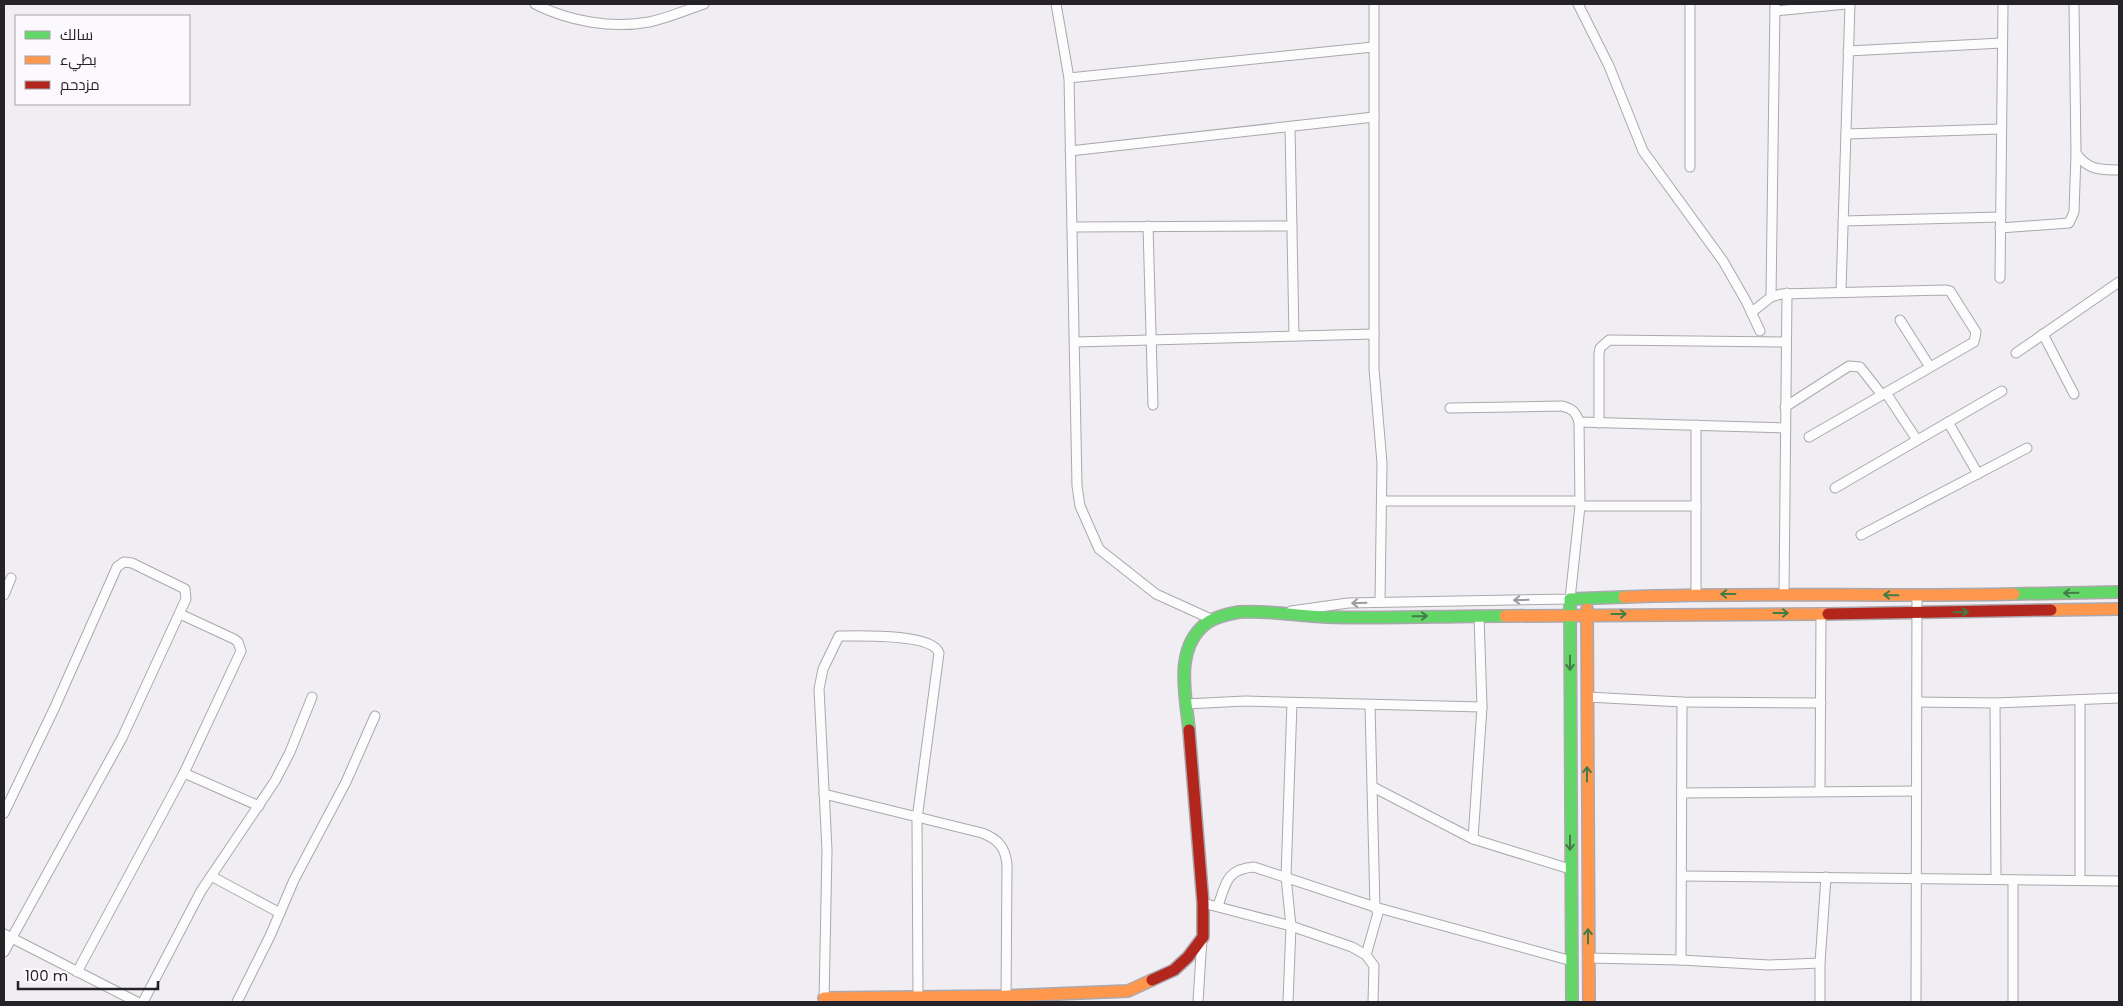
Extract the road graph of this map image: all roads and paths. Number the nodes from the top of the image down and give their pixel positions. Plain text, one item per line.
1 (535, 4) edge
2 (704, 4) edge
3 (1055, 4) edge
4 (1374, 4) edge
5 (1578, 4) edge
6 (1690, 4) edge
7 (1846, 4) edge
8 (1850, 4) edge
9 (2003, 4) edge
10 (2074, 4) edge
11 (1775, 7) edge
12 (2002, 43) junction
13 (1373, 47) junction
14 (1848, 51) junction
15 (1069, 78) junction
16 (1374, 117) junction
17 (1290, 127) junction
18 (2000, 129) junction
19 (1846, 134) junction
20 (1070, 151) junction
21 (2076, 153) junction
22 (1690, 167) dead end
23 (2119, 170) edge
24 (2000, 217) junction
25 (1843, 222) junction
26 (1148, 226) junction
27 (1292, 226) junction
28 (1072, 227) junction
29 (2000, 228) junction
30 (2000, 278) dead end
31 (2119, 282) edge
32 (1841, 291) junction
33 (1787, 293) junction
34 (1771, 298) junction
35 (1752, 312) junction
36 (1900, 320) dead end
37 (1760, 331) dead end
38 (1374, 334) junction
39 (2043, 334) junction
40 (1294, 336) junction
41 (1152, 340) junction
42 (1074, 342) junction
43 (1786, 342) junction
44 (2016, 352) dead end
45 (1930, 367) junction
46 (2002, 390) dead end
47 (1884, 394) junction
48 (2074, 394) dead end
49 (1154, 405) dead end
50 (1785, 407) junction
51 (1450, 408) dead end
52 (1579, 422) junction
53 (1948, 422) junction
54 (1599, 423) junction
55 (1696, 426) junction
56 (1785, 428) junction
57 (1809, 438) dead end
58 (1917, 440) junction
59 (2027, 448) dead end
60 (1978, 474) junction
61 (1835, 488) dead end
62 (1382, 501) junction
63 (1580, 504) junction
64 (1696, 506) junction
65 (1861, 535) dead end
66 (11, 578) dead end
67 (2119, 592) edge
68 (1696, 594) junction
69 (1784, 594) junction
70 (4, 595) edge
71 (1916, 596) junction
72 (1570, 599) junction
73 (1587, 599) junction
74 (1380, 602) junction
75 (2119, 609) edge
76 (1284, 613) junction
77 (1821, 613) junction
78 (1917, 613) junction
79 (180, 614) junction
80 (1570, 614) junction
81 (1587, 615) junction
82 (1479, 616) junction
83 (1211, 619) junction
84 (312, 697) dead end
85 (1587, 697) junction
86 (2119, 698) edge
87 (2080, 701) junction
88 (1682, 702) junction
89 (1916, 702) junction
90 (1292, 703) junction
91 (1820, 703) junction
92 (1995, 703) junction
93 (1186, 704) junction
94 (1370, 706) junction
95 (1482, 707) junction
96 (375, 716) dead end
97 (184, 773) junction
98 (1373, 787) junction
99 (1820, 790) junction
100 (1916, 792) junction
101 (1682, 793) junction
102 (824, 794) junction
103 (259, 806) junction
104 (4, 813) edge
105 (917, 819) junction
106 (1473, 840) junction
107 (1570, 869) junction
108 (211, 876) junction
109 (1682, 876) junction
110 (1286, 877) junction
111 (1826, 877) junction
112 (1916, 878) junction
113 (1996, 879) junction
114 (2013, 880) junction
115 (2080, 880) junction
116 (2119, 881) edge
117 (1204, 903) junction
118 (1218, 906) junction
119 (1375, 907) junction
120 (280, 912) junction
121 (1291, 926) junction
122 (8, 936) edge
123 (1202, 937) junction
124 (4, 952) edge
125 (1366, 955) junction
126 (1588, 958) junction
127 (1681, 960) junction
128 (1572, 961) junction
129 (1820, 962) junction
130 (77, 972) junction
131 (1090, 998) edge
132 (919, 999) edge
133 (1006, 999) edge
134 (824, 1000) edge
135 (137, 1002) edge
136 (143, 1002) edge
137 (237, 1002) edge
138 (1198, 1002) edge
139 (1288, 1002) edge
140 (1373, 1002) edge
141 (1572, 1002) edge
142 (1589, 1002) edge
143 (1820, 1002) edge
144 (1916, 1002) edge
145 (2013, 1002) edge

1 - 2 street
3 - 15 street
4 - 13 street
5 - 35 street
6 - 22 street
7 - 11 street
8 - 14 street
9 - 12 street
10 - 21 street
11 - 34 street
12 - 14 street
12 - 18 street
13 - 15 street
13 - 16 street
14 - 19 street
15 - 20 street
16 - 17 street
16 - 38 street
17 - 20 street
17 - 27 street
18 - 19 street
18 - 24 street
19 - 25 street
20 - 28 street
21 - 23 street
21 - 29 street
24 - 25 street
24 - 29 street
25 - 32 street
26 - 27 street
26 - 28 street
26 - 41 street
27 - 40 street
28 - 42 street
29 - 30 street
31 - 39 street
32 - 33 street
32 - 45 street
33 - 34 street
33 - 43 street
34 - 35 street
35 - 37 street
36 - 45 street
38 - 40 street
38 - 62 street
39 - 44 street
39 - 48 street
40 - 41 street
41 - 42 street
41 - 49 street
42 - 83 street
43 - 50 street
43 - 54 street
45 - 47 street
46 - 53 street
47 - 50 street
47 - 57 street
47 - 58 street
50 - 56 street
51 - 52 street
52 - 54 street
52 - 63 street
53 - 58 street
53 - 60 street
54 - 55 street
55 - 56 street
55 - 64 street
56 - 69 street
58 - 61 street
59 - 60 street
60 - 65 street
62 - 63 street
62 - 74 street
63 - 64 street
63 - 72 street
64 - 68 street
66 - 70 street
67 -> 71 street
69 -> 68 street
68 - 73 street
71 -> 69 street
71 - 78 street
72 - 73 street
72 -> 74 street
72 - 80 street
73 - 81 street
74 -> 76 street
78 -> 75 street
76 -> 82 street
76 - 83 street
77 - 78 street
81 -> 77 street
77 - 91 street
78 - 89 street
79 - 97 street
79 - 104 street
79 - 122 street
80 - 81 street
80 - 82 street
80 -> 107 street
81 - 85 street
82 - 95 street
83 - 93 street
84 - 103 street
85 - 88 street
126 -> 85 street
86 - 87 street
87 - 92 street
87 - 115 street
88 - 91 street
88 - 101 street
89 - 92 street
89 - 100 street
90 - 93 street
90 - 94 street
90 - 110 street
91 - 99 street
92 - 113 street
93 - 117 street
94 - 95 street
94 - 98 street
95 - 106 street
96 - 120 street
97 - 103 street
97 - 130 street
98 - 106 street
98 - 119 street
99 - 100 street
99 - 101 street
100 - 112 street
101 - 109 street
102 - 105 street
102 - 105 street
102 - 134 street
103 - 108 street
105 - 132 street
105 - 133 street
106 - 107 street
107 - 128 street
108 - 120 street
108 - 136 street
109 - 111 street
109 - 127 street
110 - 118 street
110 - 119 street
110 - 121 street
111 - 112 street
111 - 129 street
112 - 113 street
112 - 144 street
113 - 114 street
114 - 115 street
114 - 145 street
115 - 116 street
117 - 118 street
117 - 123 street
118 - 121 street
119 - 125 street
119 - 128 street
120 - 137 street
121 - 125 street
121 - 139 street
122 - 124 street
122 - 130 street
123 - 131 street
123 - 138 street
125 - 140 street
126 - 127 street
126 - 142 street
127 - 129 street
128 - 141 street
129 - 143 street
130 - 135 street
131 - 133 street
132 - 133 street
132 - 134 street

